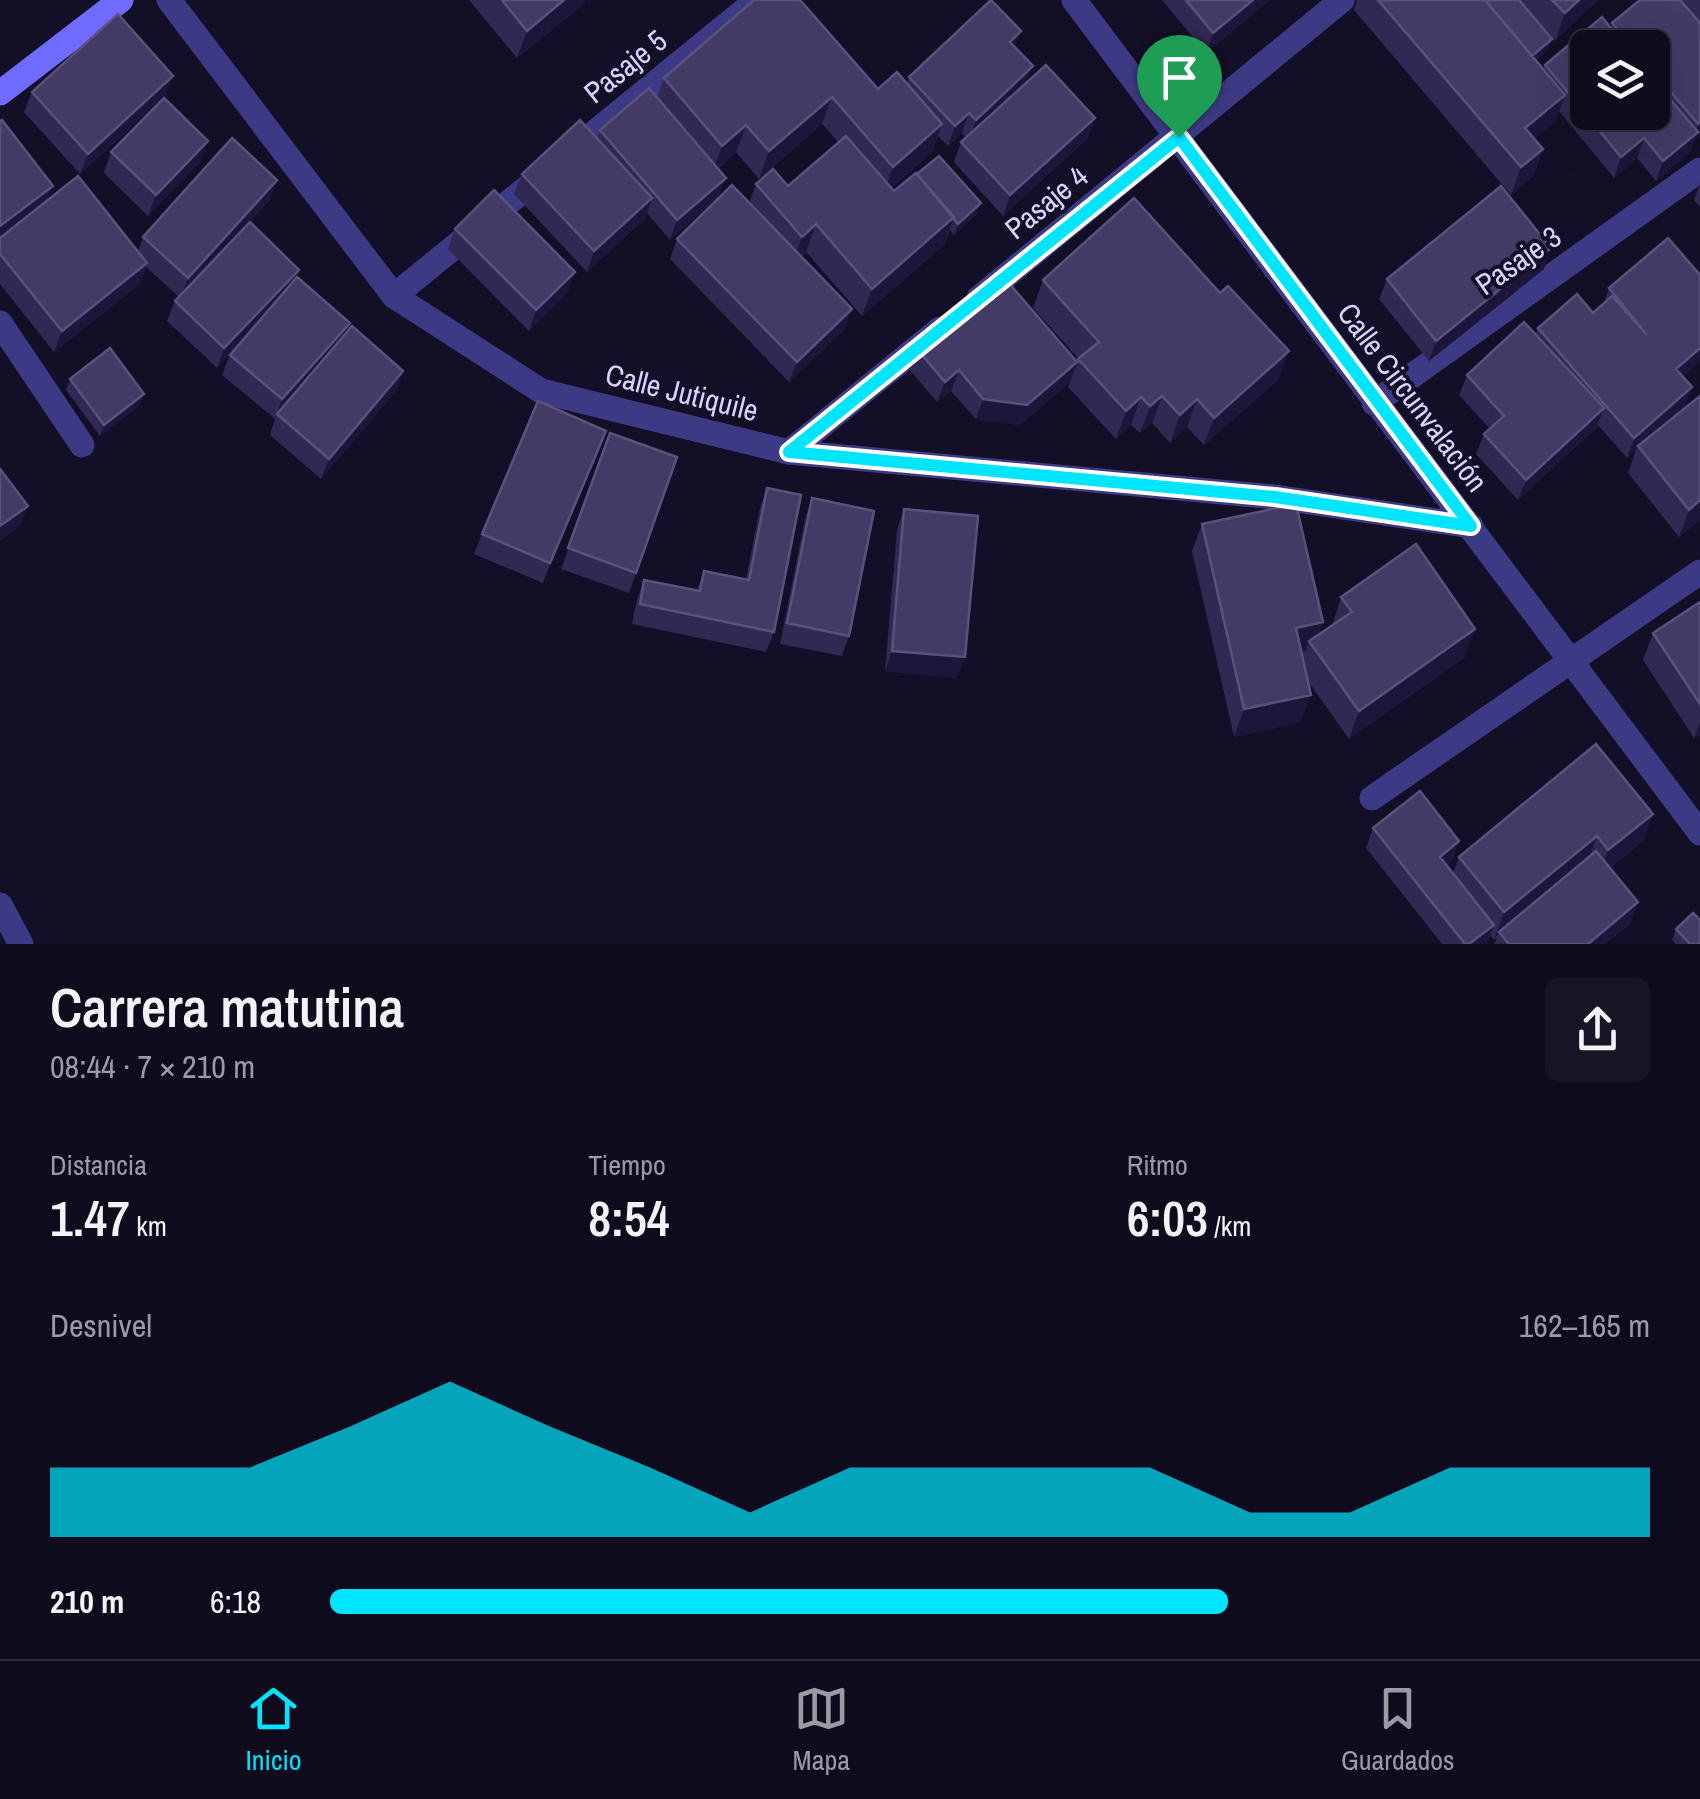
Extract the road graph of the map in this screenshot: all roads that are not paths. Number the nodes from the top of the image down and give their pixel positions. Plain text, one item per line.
1 (120, 0) edge
2 (168, 0) edge
3 (756, 0) edge
4 (1074, 0) edge
5 (1342, 0) edge
6 (0, 93) edge
7 (1179, 137) junction
8 (1700, 170) edge
9 (394, 296) junction
10 (0, 324) edge
11 (1374, 403) junction
12 (82, 445) dead end
13 (789, 452) junction
14 (1471, 526) junction
15 (1700, 572) edge
16 (1569, 662) junction
17 (1372, 798) dead end
18 (1700, 834) edge
19 (0, 905) edge
20 (21, 944) edge

1 - 6 street
2 - 9 street, Calle Jutiquile
3 - 9 street, Pasaje 5
4 - 7 street, Calle Circunvalación
5 - 7 street, Pasaje 4
7 - 11 street, Calle Circunvalación
7 - 13 street, Pasaje 4
8 - 11 street, Pasaje 3
9 - 13 street, Calle Jutiquile
10 - 12 street
11 - 14 street, Calle Circunvalación
13 - 14 street, Calle Jutiquile
14 - 16 street, Calle Circunvalación
15 - 16 street
16 - 17 street
16 - 18 street, Calle Circunvalación
19 - 20 street

